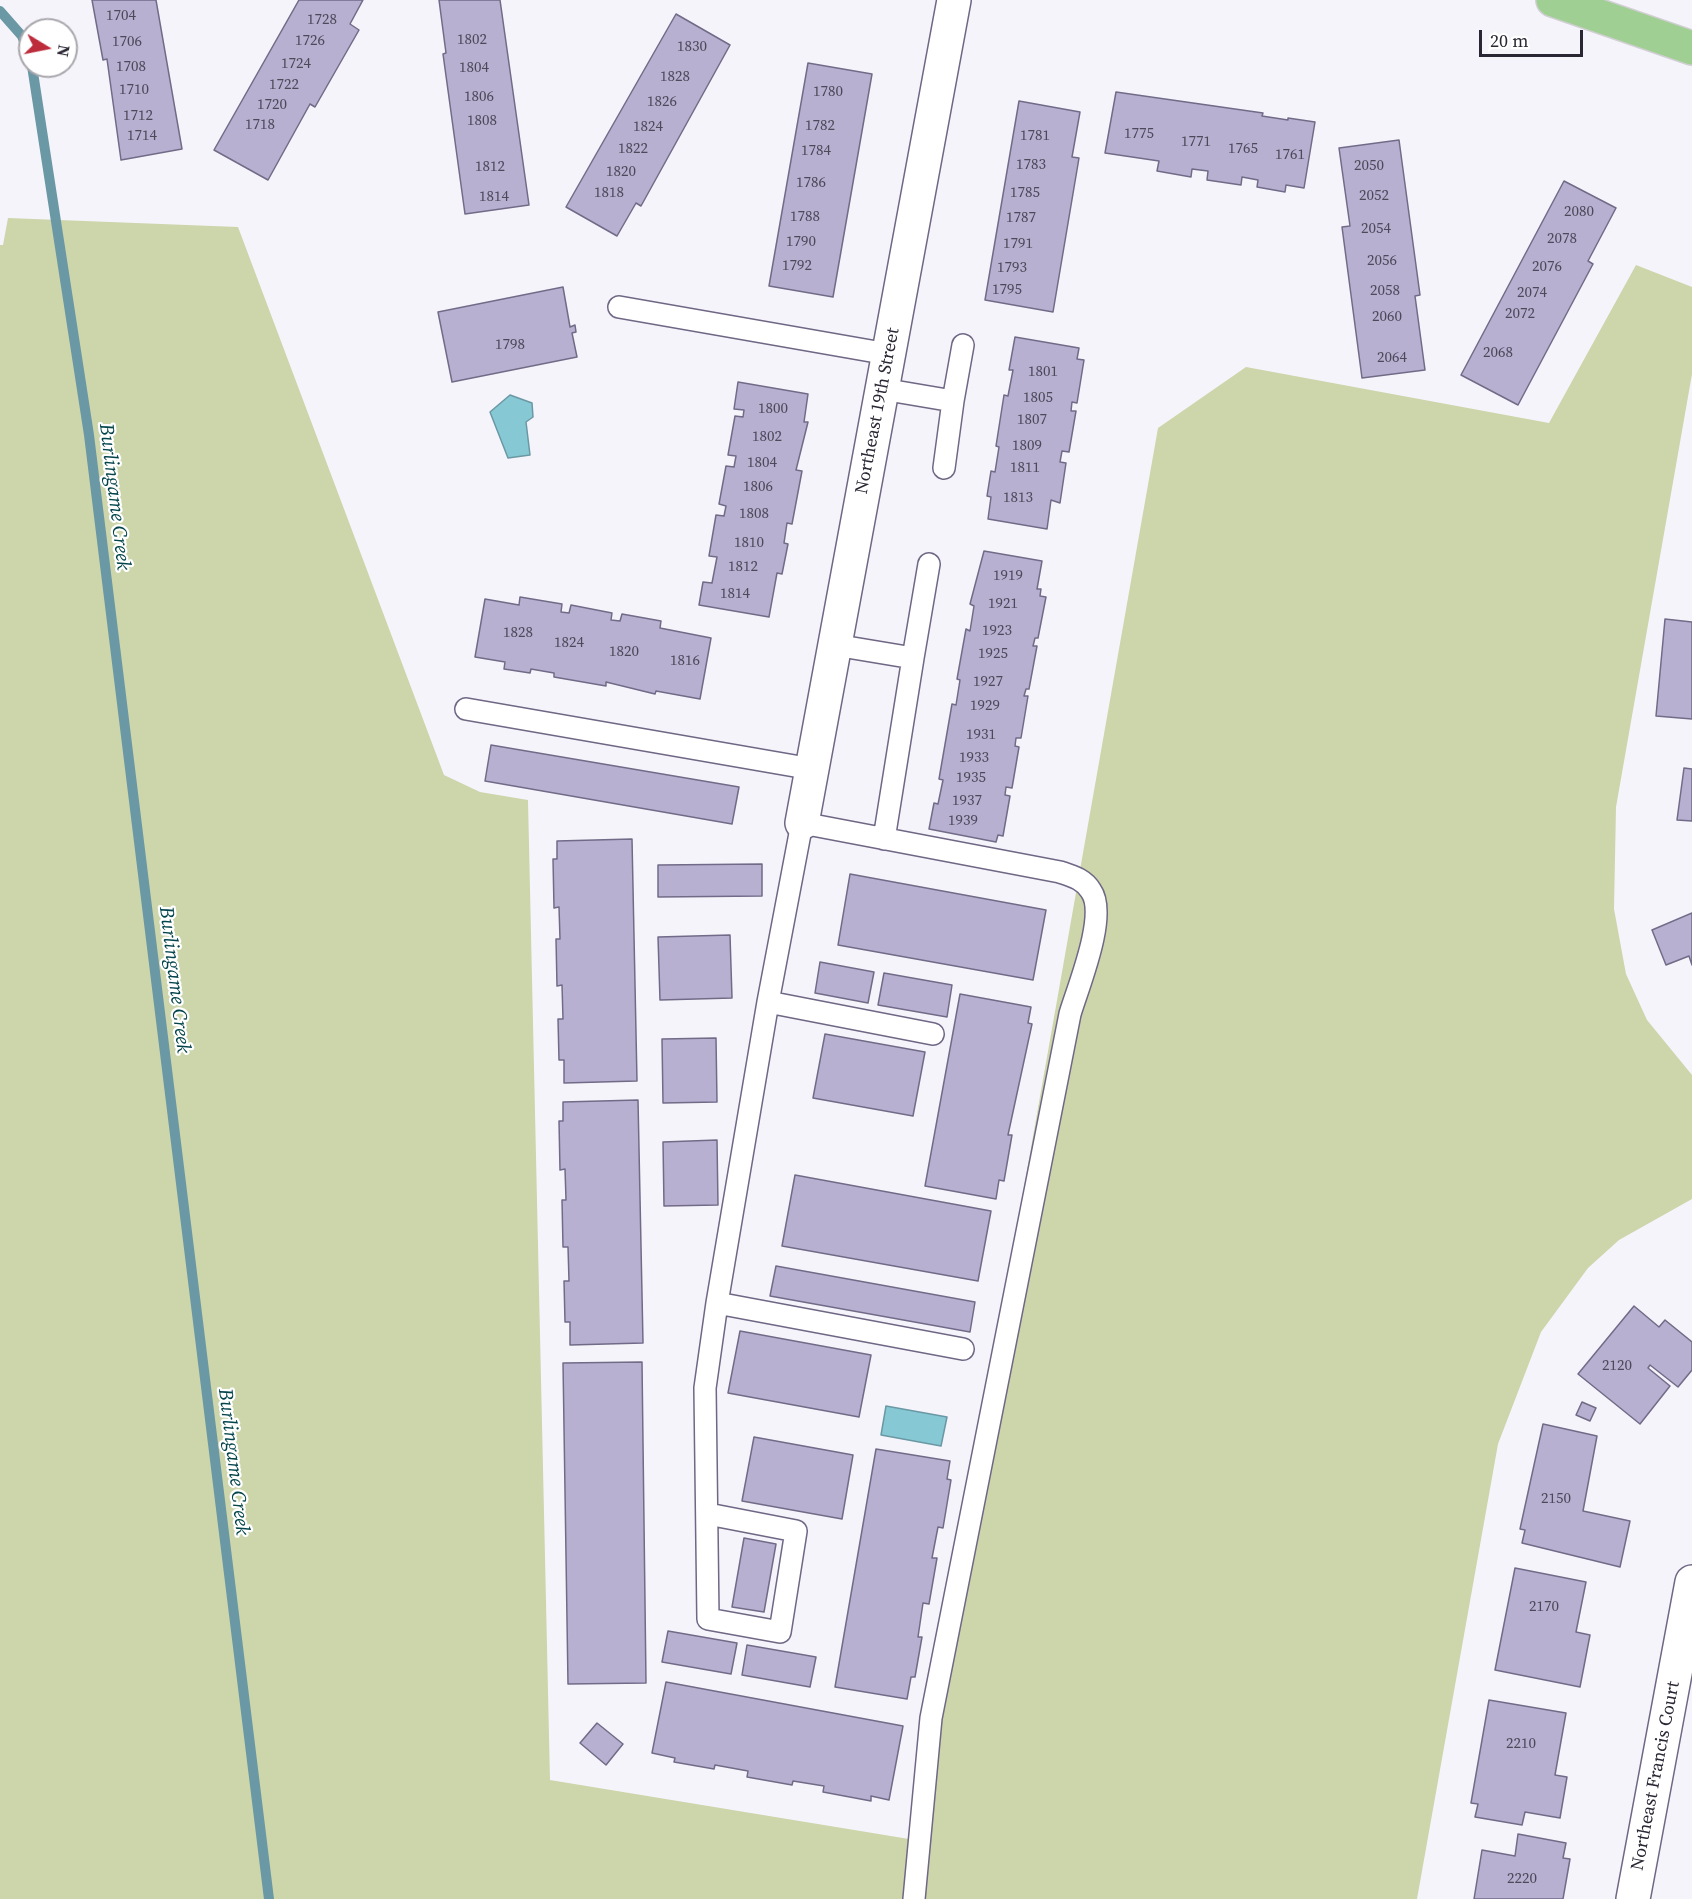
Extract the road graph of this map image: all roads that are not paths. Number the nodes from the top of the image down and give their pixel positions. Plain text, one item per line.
1 (954, 0) edge
2 (1553, 0) edge
3 (1692, 48) edge
4 (619, 307) dead end
5 (963, 345) dead end
6 (888, 354) junction
7 (882, 389) junction
8 (953, 401) junction
9 (944, 468) dead end
10 (929, 564) dead end
11 (835, 645) junction
12 (913, 658) junction
13 (466, 709) dead end
14 (812, 770) junction
15 (802, 823) junction
16 (884, 839) junction
17 (768, 1002) junction
18 (933, 1034) dead end
19 (717, 1304) junction
20 (963, 1349) dead end
21 (708, 1514) junction
22 (1692, 1582) edge
23 (914, 1899) edge
24 (1633, 1899) edge

1 - 6 street, Northeast 19th Street
2 - 3 highway
4 - 6 lane
5 - 8 lane
6 - 7 street, Northeast 19th Street
7 - 8 lane
7 - 11 street, Northeast 19th Street
8 - 9 lane
10 - 12 lane
11 - 12 lane
11 - 14 street, Northeast 19th Street
12 - 16 lane
13 - 14 lane
14 - 15 street, Northeast 19th Street
15 - 16 lane
15 - 17 lane
16 - 23 lane
17 - 18 lane
17 - 19 lane
19 - 20 lane
19 - 21 lane
21 - 21 lane
22 - 24 street, Northeast Francis Court

